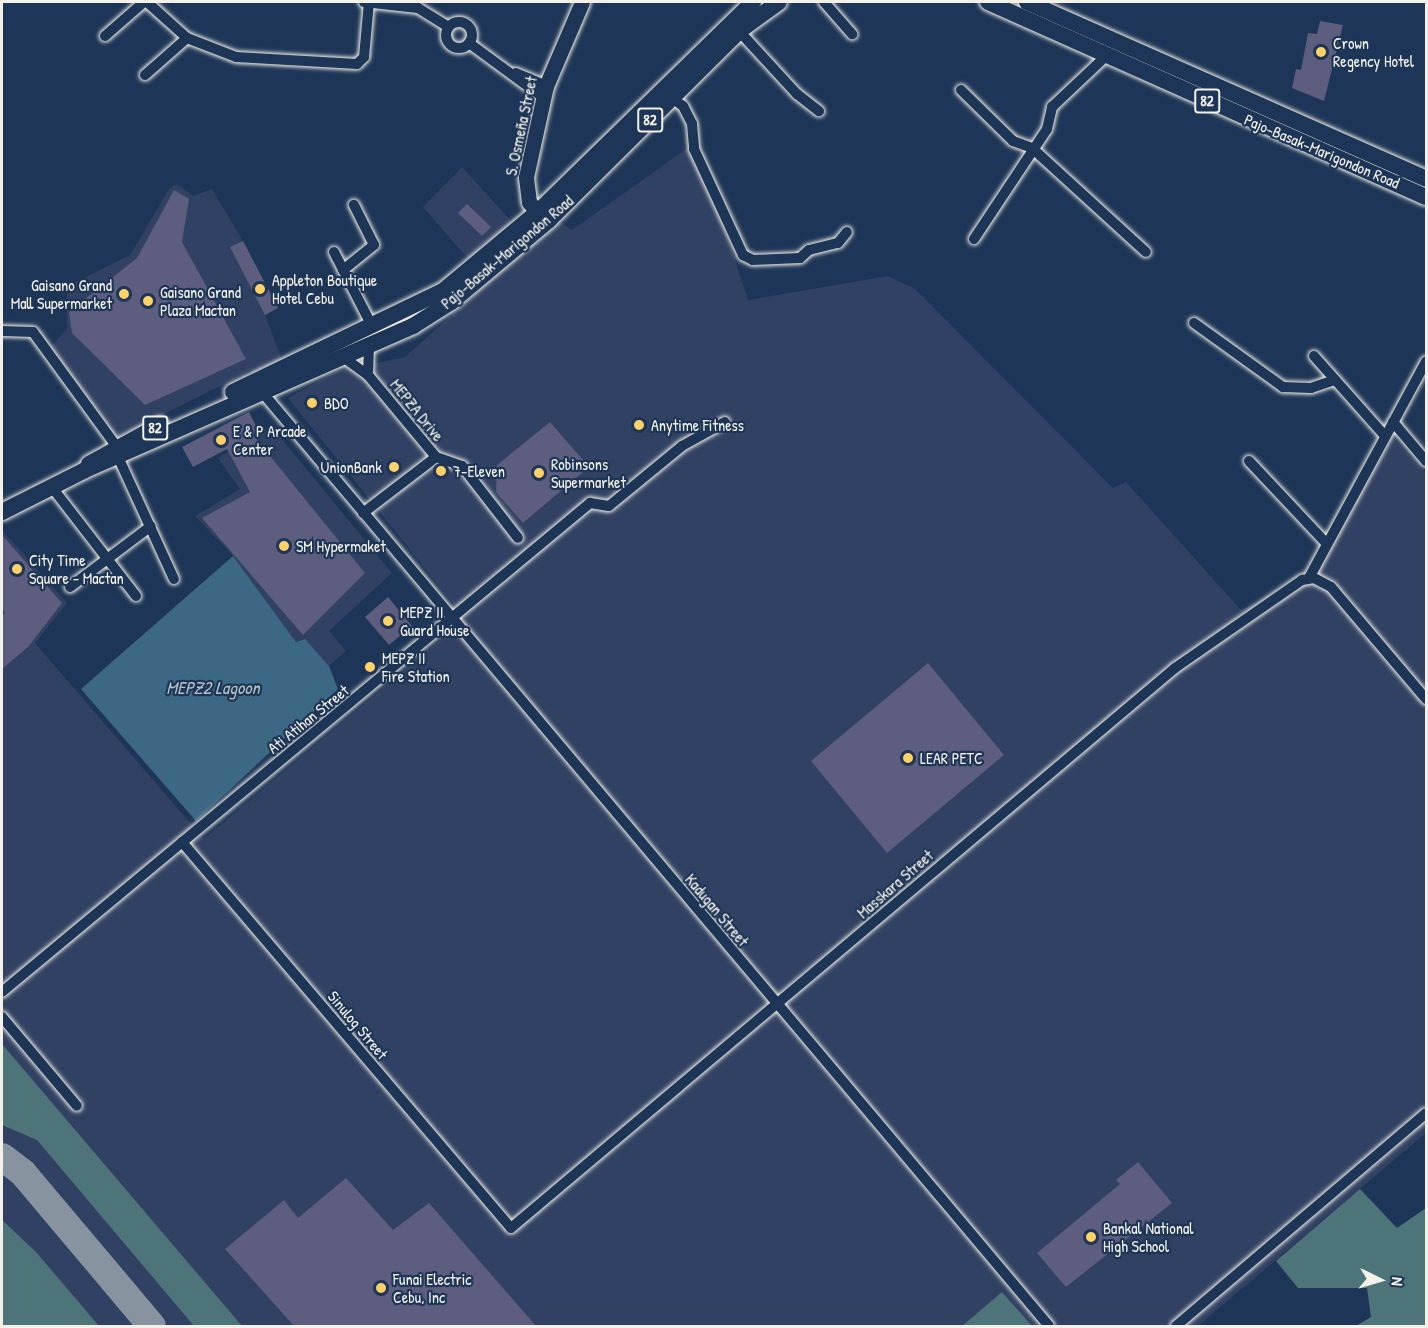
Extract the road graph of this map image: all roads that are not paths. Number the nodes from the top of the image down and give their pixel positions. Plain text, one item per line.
1 (146, 2) edge
2 (363, 2) edge
3 (369, 2) edge
4 (582, 2) edge
5 (753, 2) edge
6 (779, 2) edge
7 (824, 2) edge
8 (988, 2) edge
9 (1027, 2) edge
10 (448, 27) junction
11 (739, 31) junction
12 (852, 34) dead end
13 (105, 36) dead end
14 (187, 38) junction
15 (469, 43) junction
16 (1107, 55) junction
17 (1136, 59) junction
18 (145, 75) dead end
19 (961, 90) dead end
20 (545, 92) junction
21 (672, 98) junction
22 (819, 111) dead end
23 (1032, 148) junction
24 (1426, 179) edge
25 (1426, 197) edge
26 (354, 205) dead end
27 (541, 218) junction
28 (847, 232) dead end
29 (520, 237) junction
30 (974, 239) dead end
31 (334, 252) dead end
32 (1146, 252) dead end
33 (343, 270) junction
34 (1194, 323) dead end
35 (373, 328) junction
36 (2, 331) edge
37 (369, 345) junction
38 (1314, 356) dead end
39 (343, 357) junction
40 (1426, 362) edge
41 (368, 375) junction
42 (1334, 380) junction
43 (262, 392) junction
44 (725, 422) dead end
45 (1392, 422) junction
46 (1385, 435) junction
47 (118, 452) junction
48 (436, 457) junction
49 (1426, 460) edge
50 (1249, 461) dead end
51 (51, 486) junction
52 (2, 512) edge
53 (363, 513) junction
54 (151, 526) junction
55 (518, 538) dead end
56 (1326, 543) junction
57 (108, 559) junction
58 (1309, 578) junction
59 (174, 579) dead end
60 (70, 587) dead end
61 (136, 596) dead end
62 (453, 620) junction
63 (1426, 699) edge
64 (182, 842) junction
65 (2, 992) edge
66 (777, 1004) junction
67 (2, 1017) edge
68 (77, 1106) dead end
69 (1426, 1113) edge
70 (511, 1228) joint
71 (1049, 1326) edge
72 (1176, 1326) edge

1 - 13 street
1 - 14 street
2 - 3 street
3 - 10 street
3 - 14 street
4 - 20 street, S. Osmeña Street
5 - 27 main road, Pajo-Basak-Marigondon Road / 82
6 - 11 main road, Pajo-Basak-Marigondon Road / 82
7 - 12 street
8 - 16 main road, Pajo-Basak-Marigondon Road / 82
9 - 17 main road, Pajo-Basak-Marigondon Road / 82
10 - 15 street
10 - 15 street
11 - 21 main road, Pajo-Basak-Marigondon Road / 82
11 - 22 street
14 - 18 street
15 - 20 street
16 - 17 main road, Pajo-Basak-Marigondon Road / 82
16 - 23 street
17 - 24 main road, Pajo-Basak-Marigondon Road / 82
17 - 25 main road, Pajo-Basak-Marigondon Road / 82
19 - 23 street
20 - 27 street, S. Osmeña Street
21 - 27 main road, Pajo-Basak-Marigondon Road / 82
21 - 28 street
23 - 30 street
23 - 32 street
26 - 33 street
27 - 29 main road, Pajo-Basak-Marigondon Road / 82
29 - 35 main road, Pajo-Basak-Marigondon Road / 82
29 - 37 main road, Pajo-Basak-Marigondon Road / 82
31 - 33 street
33 - 35 street
34 - 42 street
35 - 47 main road, Pajo-Basak-Marigondon Road / 82
36 - 47 street
37 - 39 main road, Pajo-Basak-Marigondon Road / 82
37 - 41 street, MEPZA Drive
38 - 42 street
39 - 41 street, MEPZA Drive
39 - 43 main road, Pajo-Basak-Marigondon Road / 82
40 - 45 street
41 - 48 street, MEPZA Drive
42 - 46 street
43 - 47 main road, Pajo-Basak-Marigondon Road / 82
43 - 53 street
44 - 62 street, Ati Atihan Street
45 - 46 street
45 - 49 street
46 - 56 street
47 - 51 main road, Pajo-Basak-Marigondon Road / 82
47 - 54 street
48 - 53 street
48 - 55 street, MEPZA Drive
50 - 56 street
51 - 52 main road, Pajo-Basak-Marigondon Road / 82
51 - 57 street
53 - 62 street, Kadugan Street
54 - 57 street
54 - 59 street
56 - 58 street
57 - 60 street
57 - 61 street
58 - 63 street
58 - 66 street, Masskara Street
62 - 64 street, Ati Atihan Street
62 - 66 street, Kadugan Street
64 - 65 street, Ati Atihan Street
64 - 70 street, Sinulog Street
66 - 70 street, Masskara Street
66 - 71 street, Kadugan Street
67 - 68 street
69 - 72 street

